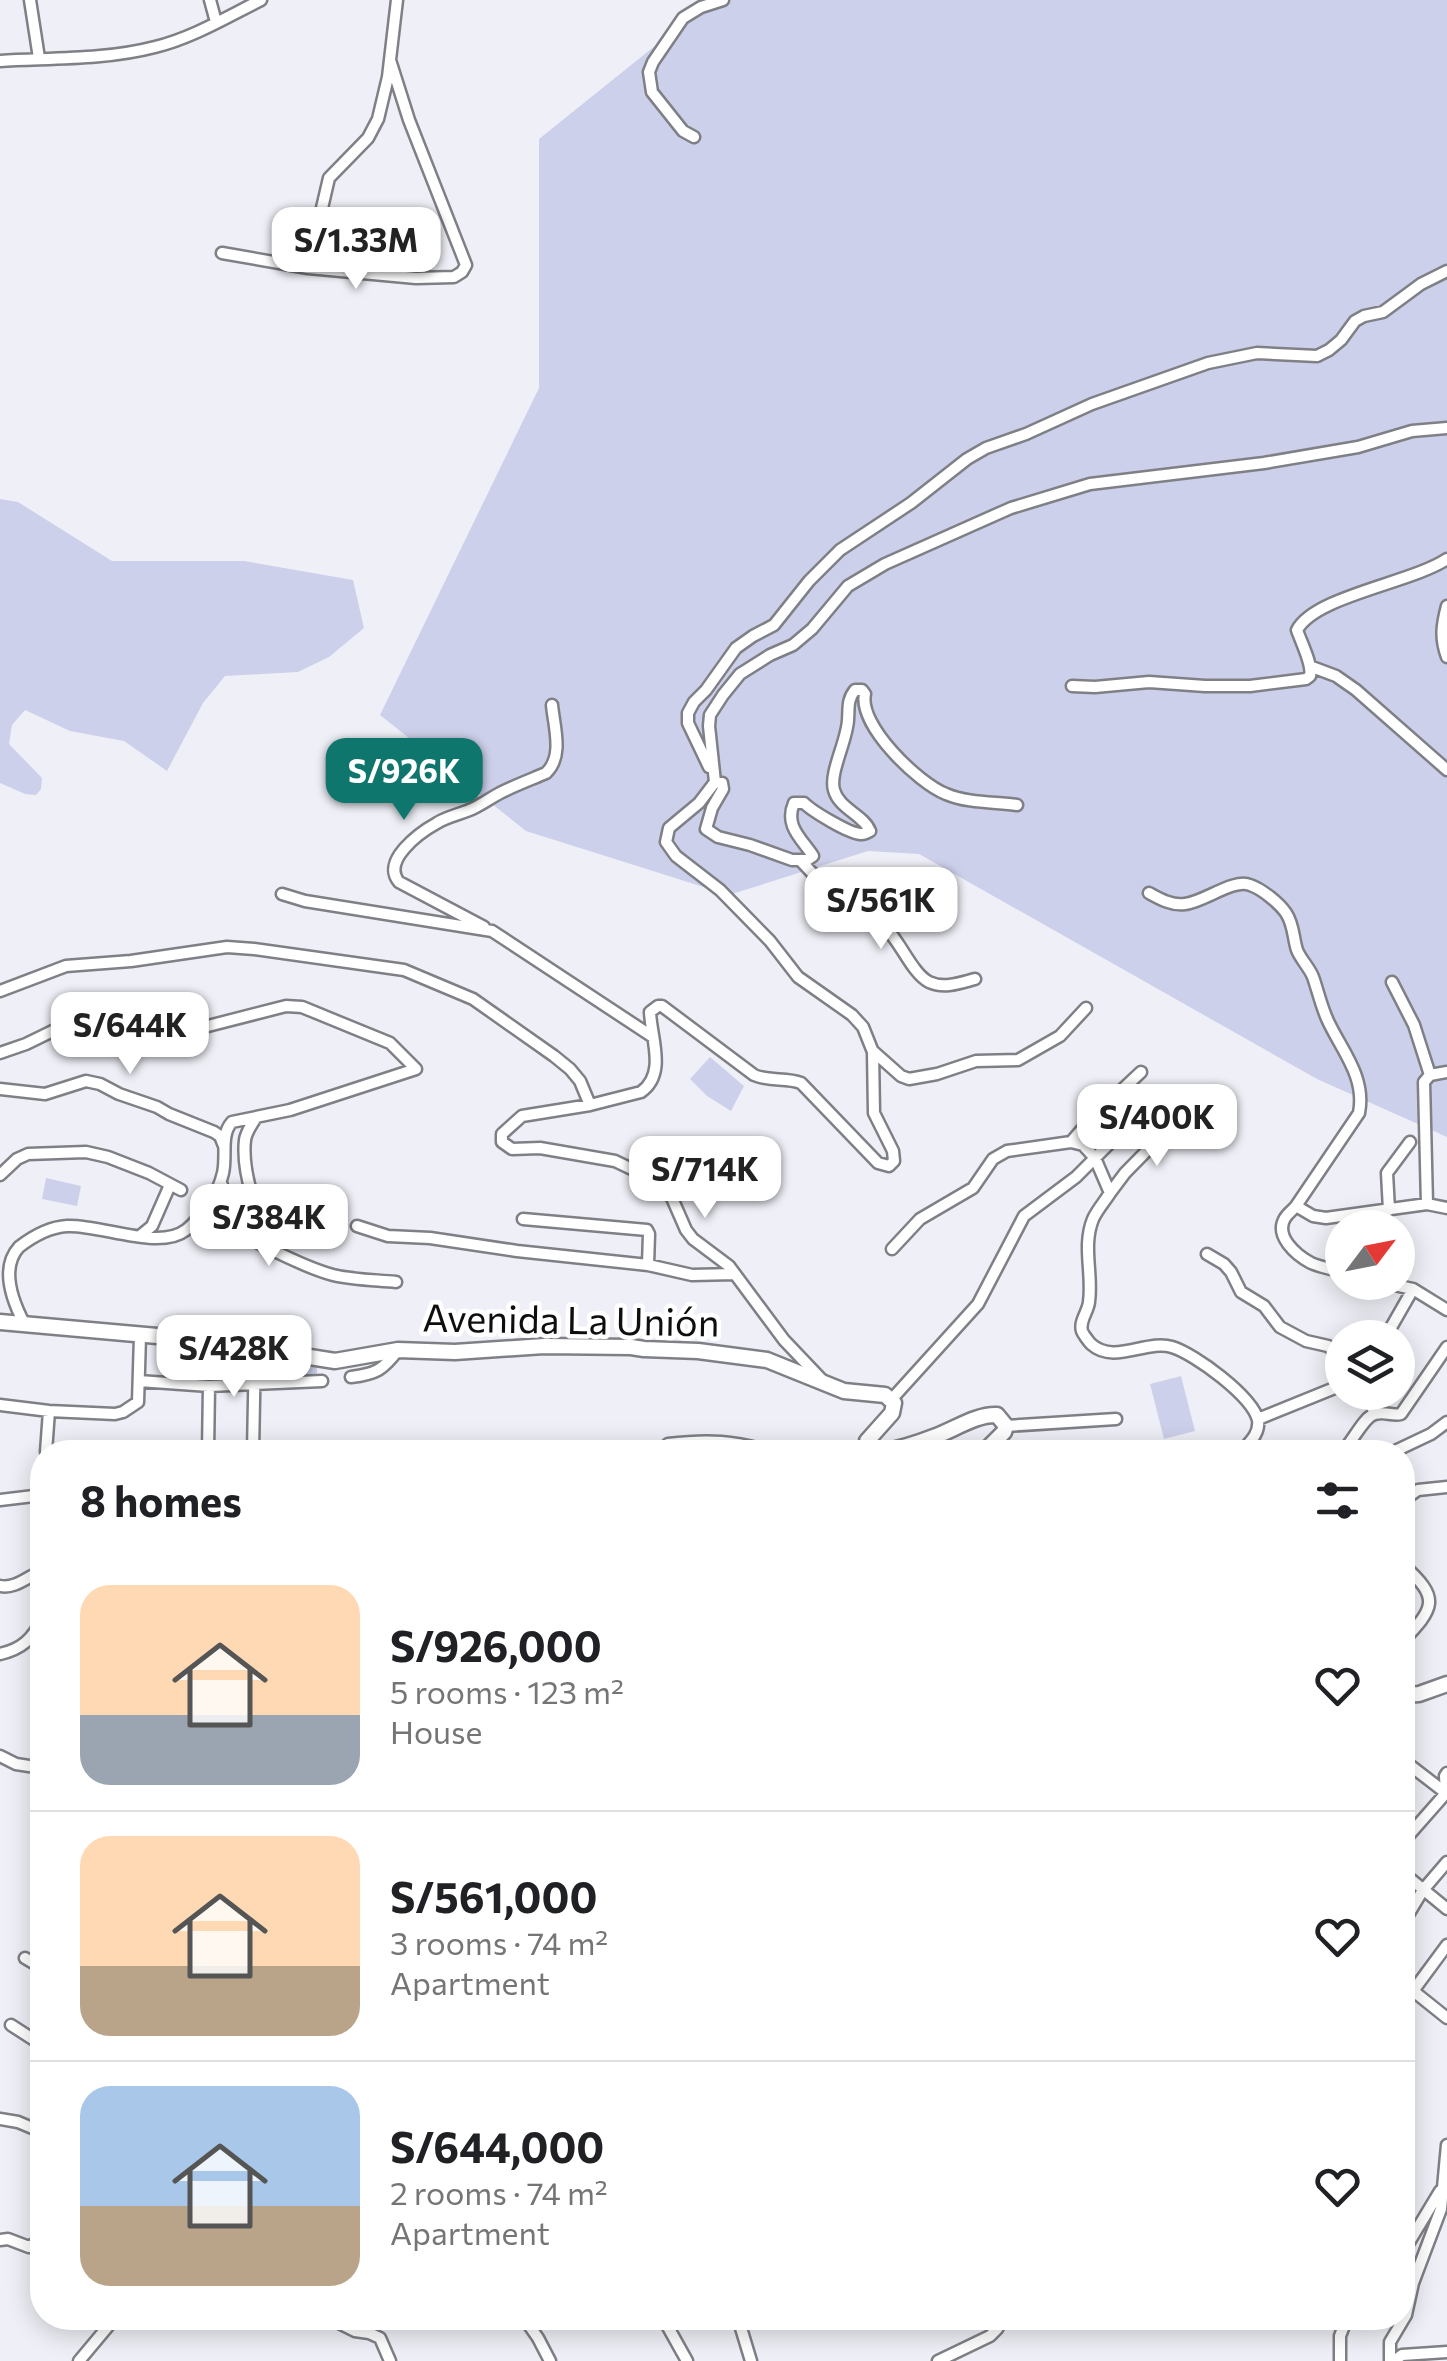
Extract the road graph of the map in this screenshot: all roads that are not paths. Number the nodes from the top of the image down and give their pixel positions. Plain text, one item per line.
1 (30, 0) edge
2 (210, 0) edge
3 (261, 0) edge
4 (396, 0) edge
5 (723, 0) edge
6 (216, 22) junction
7 (39, 58) junction
8 (390, 60) junction
9 (0, 61) edge
10 (694, 137) dead end
11 (222, 254) dead end
12 (308, 268) junction
13 (1447, 272) edge
14 (1447, 428) edge
15 (1447, 559) edge
16 (1447, 606) edge
17 (1447, 657) edge
18 (1312, 666) junction
19 (1072, 686) dead end
20 (552, 704) dead end
21 (1445, 766) edge
22 (714, 777) junction
23 (1017, 804) dead end
24 (800, 860) junction
25 (282, 894) dead end
26 (1149, 894) dead end
27 (492, 931) junction
28 (975, 979) dead end
29 (1392, 982) dead end
30 (0, 990) edge
31 (1086, 1008) dead end
32 (653, 1038) junction
33 (873, 1051) junction
34 (0, 1053) edge
35 (1141, 1072) dead end
36 (1447, 1072) edge
37 (1430, 1075) junction
38 (0, 1089) edge
39 (1149, 1104) dead end
40 (590, 1105) junction
41 (254, 1119) junction
42 (1176, 1121) dead end
43 (1071, 1142) junction
44 (1410, 1142) dead end
45 (224, 1146) junction
46 (1095, 1158) junction
47 (223, 1174) junction
48 (0, 1175) edge
49 (1110, 1193) junction
50 (1427, 1204) junction
51 (1296, 1206) junction
52 (1447, 1208) edge
53 (1389, 1210) joint
54 (1325, 1218) edge
55 (523, 1219) dead end
56 (357, 1226) dead end
57 (141, 1235) junction
58 (272, 1248) junction
59 (892, 1249) dead end
60 (1208, 1254) dead end
61 (648, 1265) junction
62 (1325, 1267) edge
63 (736, 1274) junction
64 (396, 1282) dead end
65 (1415, 1290) edge
66 (1447, 1310) edge
67 (0, 1322) edge
68 (24, 1323) junction
69 (140, 1336) junction
70 (1325, 1345) edge
71 (1447, 1346) edge
72 (255, 1347) junction
73 (398, 1350) junction
74 (352, 1376) dead end
75 (322, 1380) dead end
76 (139, 1382) junction
77 (827, 1384) junction
78 (209, 1386) junction
79 (255, 1386) junction
80 (1325, 1391) edge
81 (891, 1400) junction
82 (0, 1405) edge
83 (1373, 1410) edge
84 (49, 1411) junction
85 (1374, 1414) junction
86 (1116, 1418) dead end
87 (1258, 1419) junction
88 (1447, 1422) edge
89 (1006, 1426) junction
90 (47, 1440) edge
91 (208, 1440) edge
92 (253, 1440) edge
93 (867, 1440) edge
94 (925, 1440) edge
95 (996, 1440) edge
96 (1251, 1440) edge
97 (1354, 1440) edge
98 (1415, 1441) edge
99 (1447, 1487) edge
100 (1415, 1492) edge
101 (30, 1496) edge
102 (0, 1500) edge
103 (1415, 1575) edge
104 (30, 1577) edge
105 (0, 1586) edge
106 (1415, 1629) edge
107 (30, 1639) edge
108 (0, 1654) edge
109 (1447, 1684) edge
110 (1415, 1694) edge
111 (0, 1756) edge
112 (30, 1766) edge
113 (1415, 1769) edge
114 (1447, 1773) edge
115 (1446, 1793) edge
116 (1415, 1828) edge
117 (1447, 1862) edge
118 (1415, 1883) edge
119 (1423, 1890) junction
120 (1415, 1903) edge
121 (1447, 1908) edge
122 (1447, 1945) edge
123 (25, 1958) dead end
124 (30, 1961) edge
125 (1415, 1988) edge
126 (1415, 1993) edge
127 (1447, 2018) edge
128 (11, 2025) dead end
129 (30, 2037) edge
130 (0, 2119) edge
131 (30, 2127) edge
132 (1447, 2145) edge
133 (1441, 2188) junction
134 (1415, 2232) edge
135 (0, 2240) edge
136 (30, 2246) edge
137 (1415, 2278) edge
138 (105, 2330) edge
139 (353, 2330) edge
140 (532, 2330) edge
141 (670, 2330) edge
142 (742, 2330) edge
143 (996, 2330) edge
144 (1343, 2330) edge
145 (1397, 2330) edge
146 (1447, 2352) edge
147 (1432, 2356) edge
148 (78, 2361) edge
149 (390, 2361) edge
150 (550, 2361) edge
151 (687, 2361) edge
152 (751, 2361) edge
153 (938, 2361) edge
154 (1340, 2361) edge
155 (1391, 2361) edge

1 - 7 street
2 - 6 street
3 - 6 street
4 - 8 street
5 - 10 street
6 - 7 street
7 - 9 street
8 - 12 street
8 - 12 street
11 - 12 street
13 - 22 street
14 - 22 street
15 - 18 street
16 - 17 street
18 - 19 street
18 - 21 street
20 - 27 street
22 - 24 street
22 - 33 street
23 - 24 street
24 - 28 street
25 - 27 street
26 - 51 street
27 - 32 street
29 - 37 street
30 - 40 street
31 - 33 street
32 - 33 street
32 - 40 street
34 - 41 street
35 - 43 street
36 - 37 street
37 - 50 street
38 - 45 street
39 - 46 street
40 - 63 street
41 - 45 street
41 - 58 street
42 - 49 street
43 - 46 street
43 - 59 street
44 - 53 street
45 - 47 street
46 - 49 street
46 - 81 street
47 - 57 street
47 - 58 street
48 - 57 street
49 - 87 street
50 - 52 street
50 - 53 street
51 - 54 street
51 - 62 street
55 - 61 street
56 - 61 street
57 - 68 street
58 - 64 street
60 - 70 street
61 - 63 street
63 - 77 street
65 - 66 street
67 - 68 main road, Avenida La Unión
68 - 69 main road, Avenida La Unión
69 - 72 main road, Avenida La Unión
69 - 76 street
71 - 85 street
72 - 73 main road, Avenida La Unión
72 - 79 street
73 - 74 street
73 - 77 main road, Avenida La Unión
75 - 79 street
76 - 78 street
76 - 84 street
77 - 81 main road, Avenida La Unión
78 - 79 street
78 - 91 street
79 - 92 street
80 - 87 street
81 - 93 main road
82 - 84 street
83 - 85 street
84 - 90 street
85 - 97 street
86 - 89 street
87 - 96 street
88 - 98 street
89 - 94 main road
89 - 95 main road
99 - 100 street
101 - 102 street
103 - 106 street
104 - 105 street
107 - 108 street
109 - 110 main road
111 - 112 street
113 - 115 street
114 - 115 street
115 - 116 street
117 - 119 street
118 - 119 street
119 - 120 street
119 - 121 street
122 - 125 street
123 - 124 street
126 - 127 street
128 - 129 street
130 - 131 street
132 - 133 street
133 - 134 street
133 - 137 street
135 - 136 street
138 - 148 street
139 - 149 street
140 - 150 street
141 - 151 street
142 - 152 street
143 - 153 street
144 - 154 street
145 - 155 street
146 - 147 street
147 - 155 street

